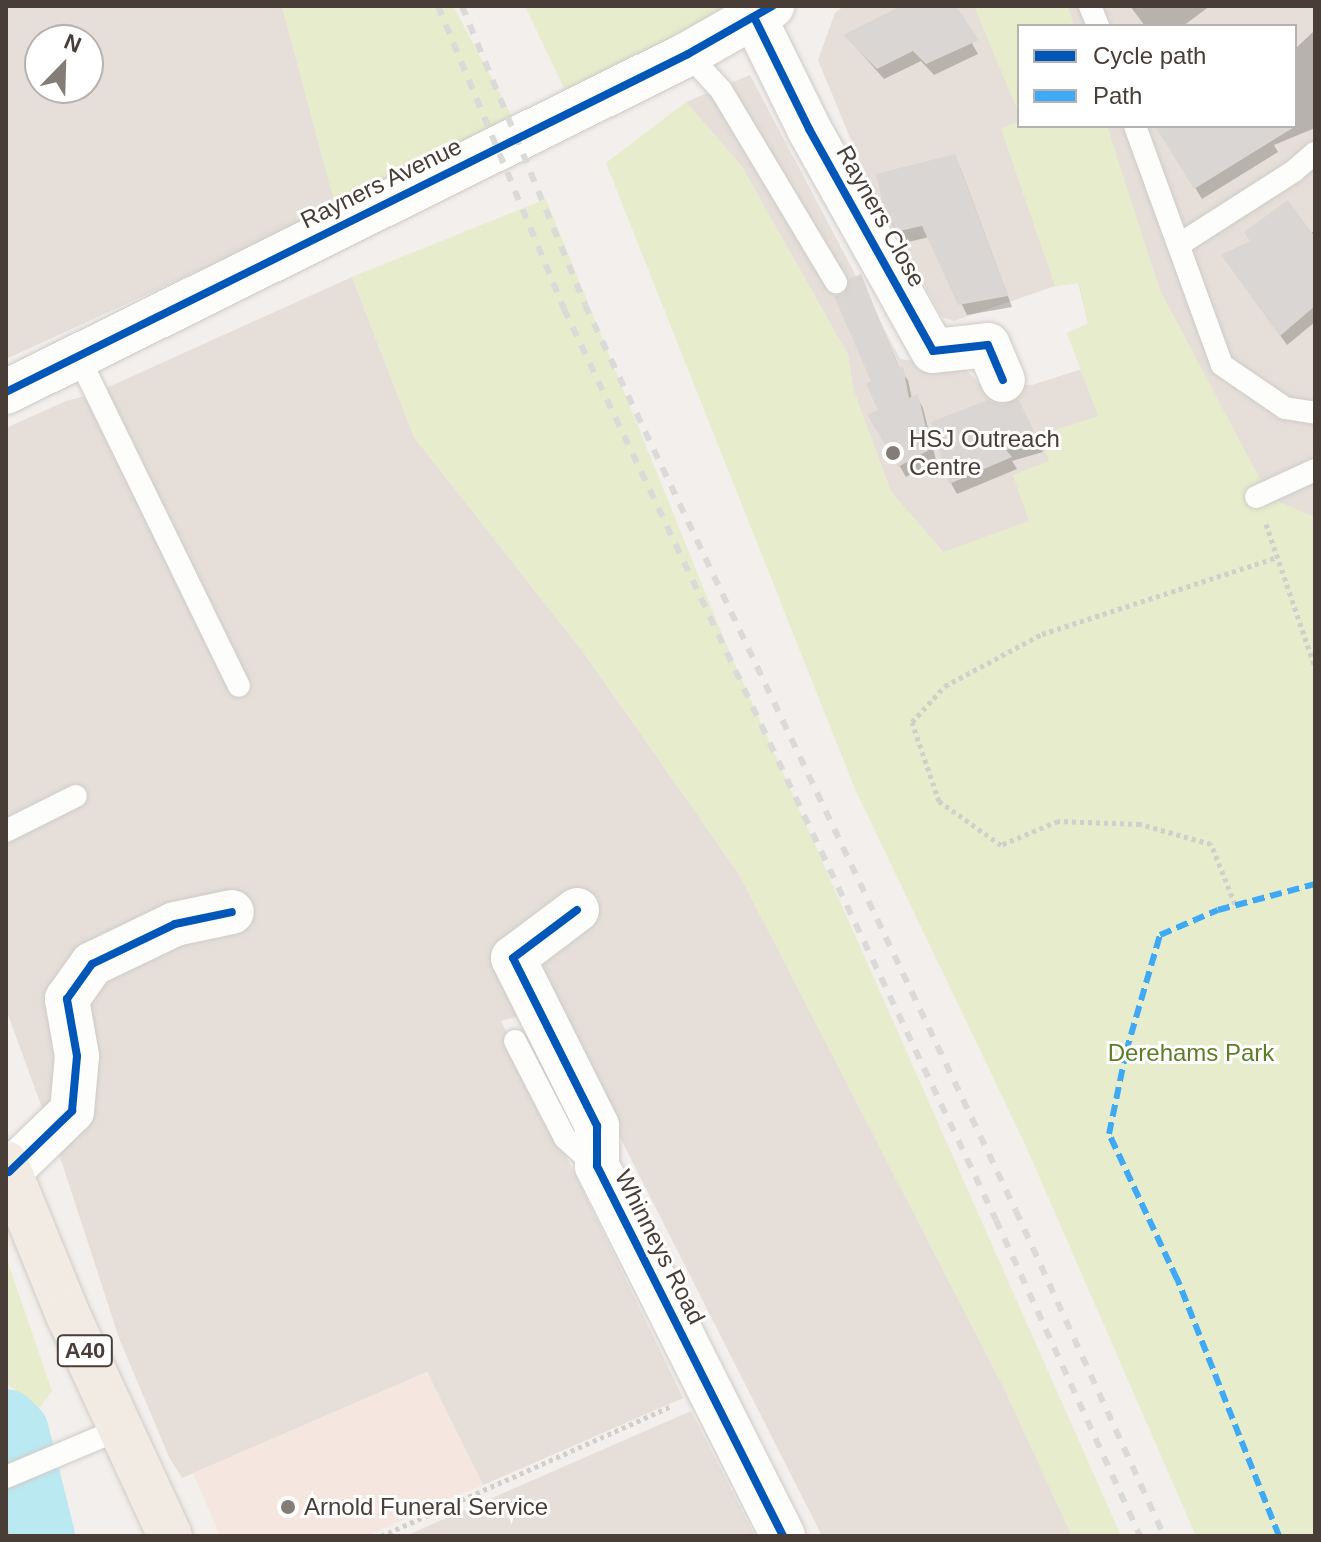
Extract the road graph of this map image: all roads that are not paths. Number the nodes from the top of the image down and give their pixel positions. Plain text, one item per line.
1 (763, 11) edge
2 (688, 54) junction
3 (1136, 128) edge
4 (1315, 153) edge
5 (1180, 244) junction
6 (836, 282) dead end
7 (77, 354) junction
8 (1003, 380) dead end
9 (6, 392) edge
10 (1315, 413) edge
11 (1315, 470) edge
12 (1256, 497) road end
13 (239, 686) dead end
14 (76, 796) dead end
15 (6, 831) edge
16 (577, 910) dead end
17 (232, 912) dead end
18 (515, 1041) dead end
19 (597, 1166) junction
20 (8, 1168) edge
21 (120, 1429) junction
22 (6, 1477) edge
23 (170, 1536) edge
24 (783, 1536) edge

1 - 2 street, Rayners Avenue
1 - 8 street, Rayners Close
2 - 6 lane
2 - 7 street, Rayners Avenue
3 - 5 lane
4 - 5 lane
5 - 10 lane
7 - 9 street, Rayners Avenue
7 - 13 lane
11 - 12 lane
14 - 15 lane
16 - 19 street, Whinneys Road
17 - 20 street
18 - 19 lane
19 - 24 street, Whinneys Road
20 - 21 main road, A40
21 - 22 lane
21 - 23 main road, A40

